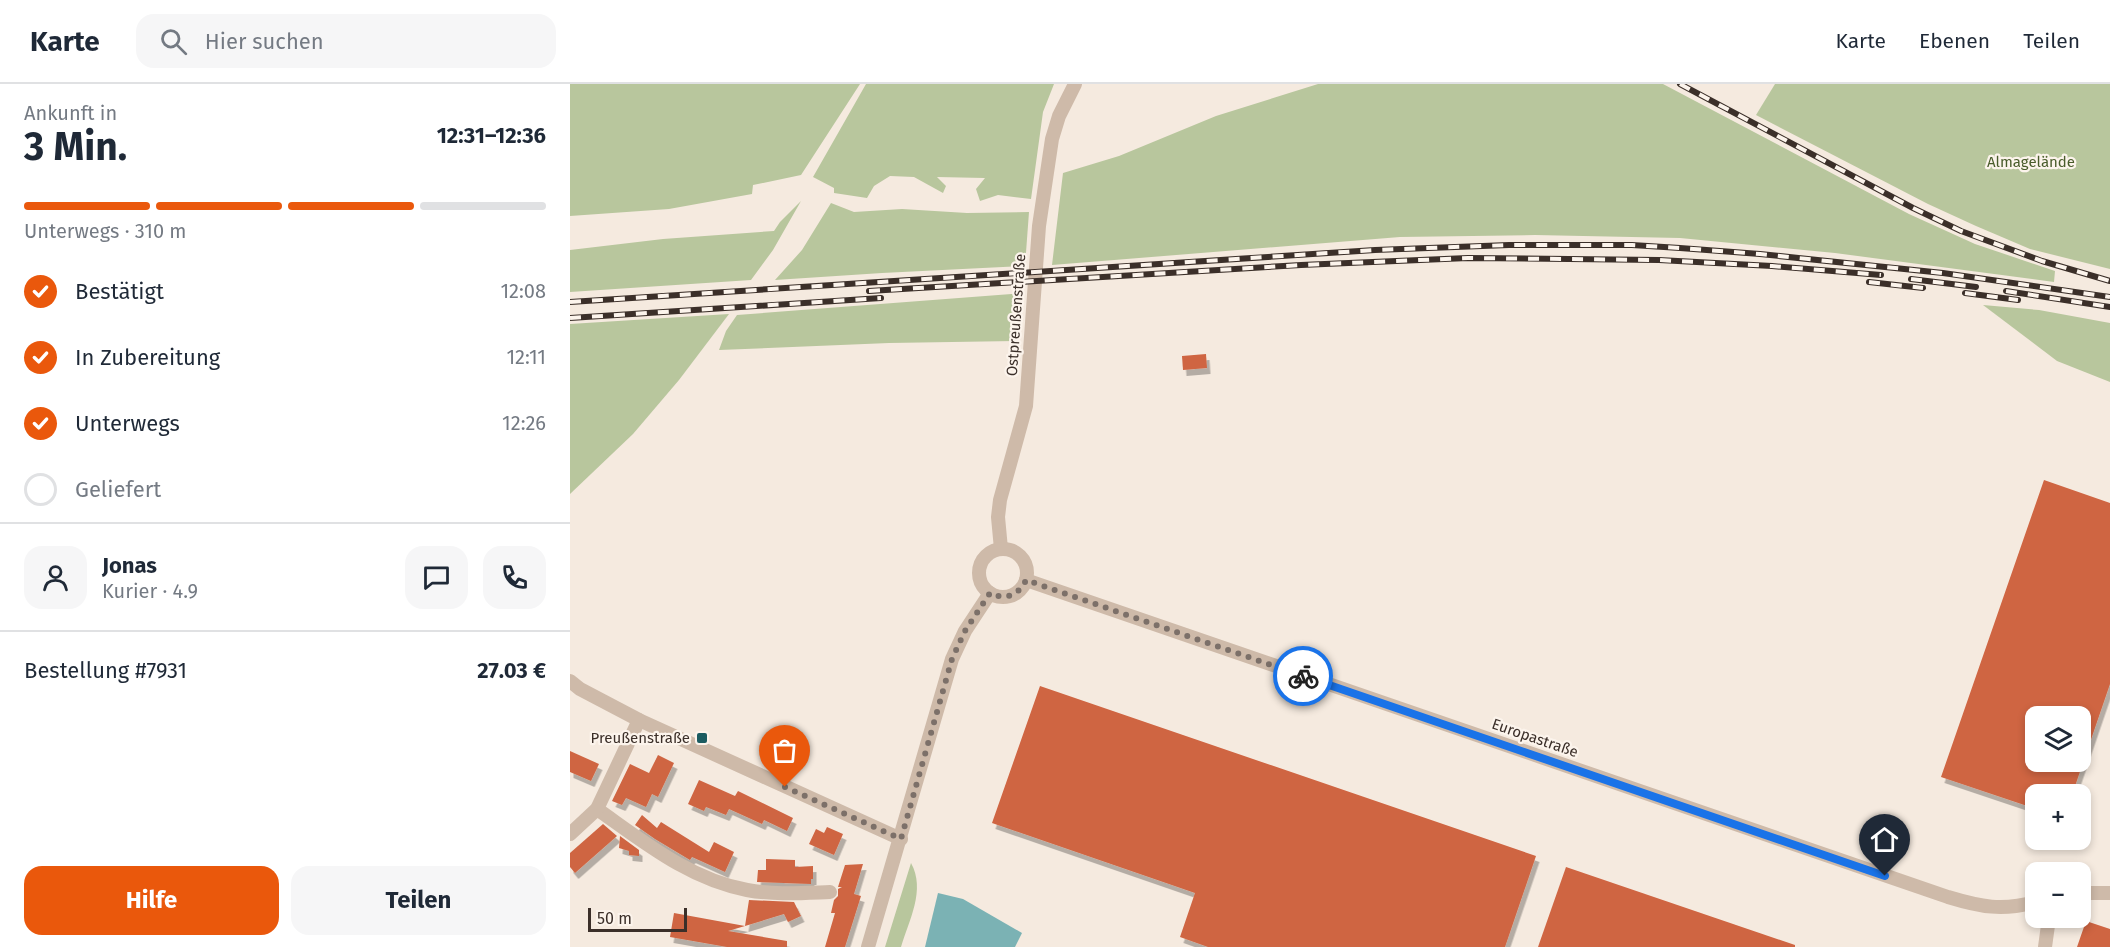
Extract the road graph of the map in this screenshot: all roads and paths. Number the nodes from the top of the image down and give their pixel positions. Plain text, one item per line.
1 (1075, 84) edge
2 (1001, 549) junction
3 (1026, 580) junction
4 (990, 593) junction
5 (570, 681) edge
6 (639, 720) junction
7 (597, 809) junction
8 (570, 834) edge
9 (901, 839) junction
10 (830, 892) dead end
11 (2110, 892) edge
12 (2091, 893) edge
13 (2025, 905) edge
14 (2048, 928) edge
15 (868, 947) edge
16 (2045, 947) edge

1 - 2 street, Ostpreußenstraße
2 - 3 street
2 - 4 street
3 - 4 street
3 - 13 street, Europastraße
4 - 9 street
5 - 6 street
6 - 7 street
6 - 9 street
7 - 8 street
7 - 10 street
9 - 15 street
11 - 12 street
14 - 16 street

